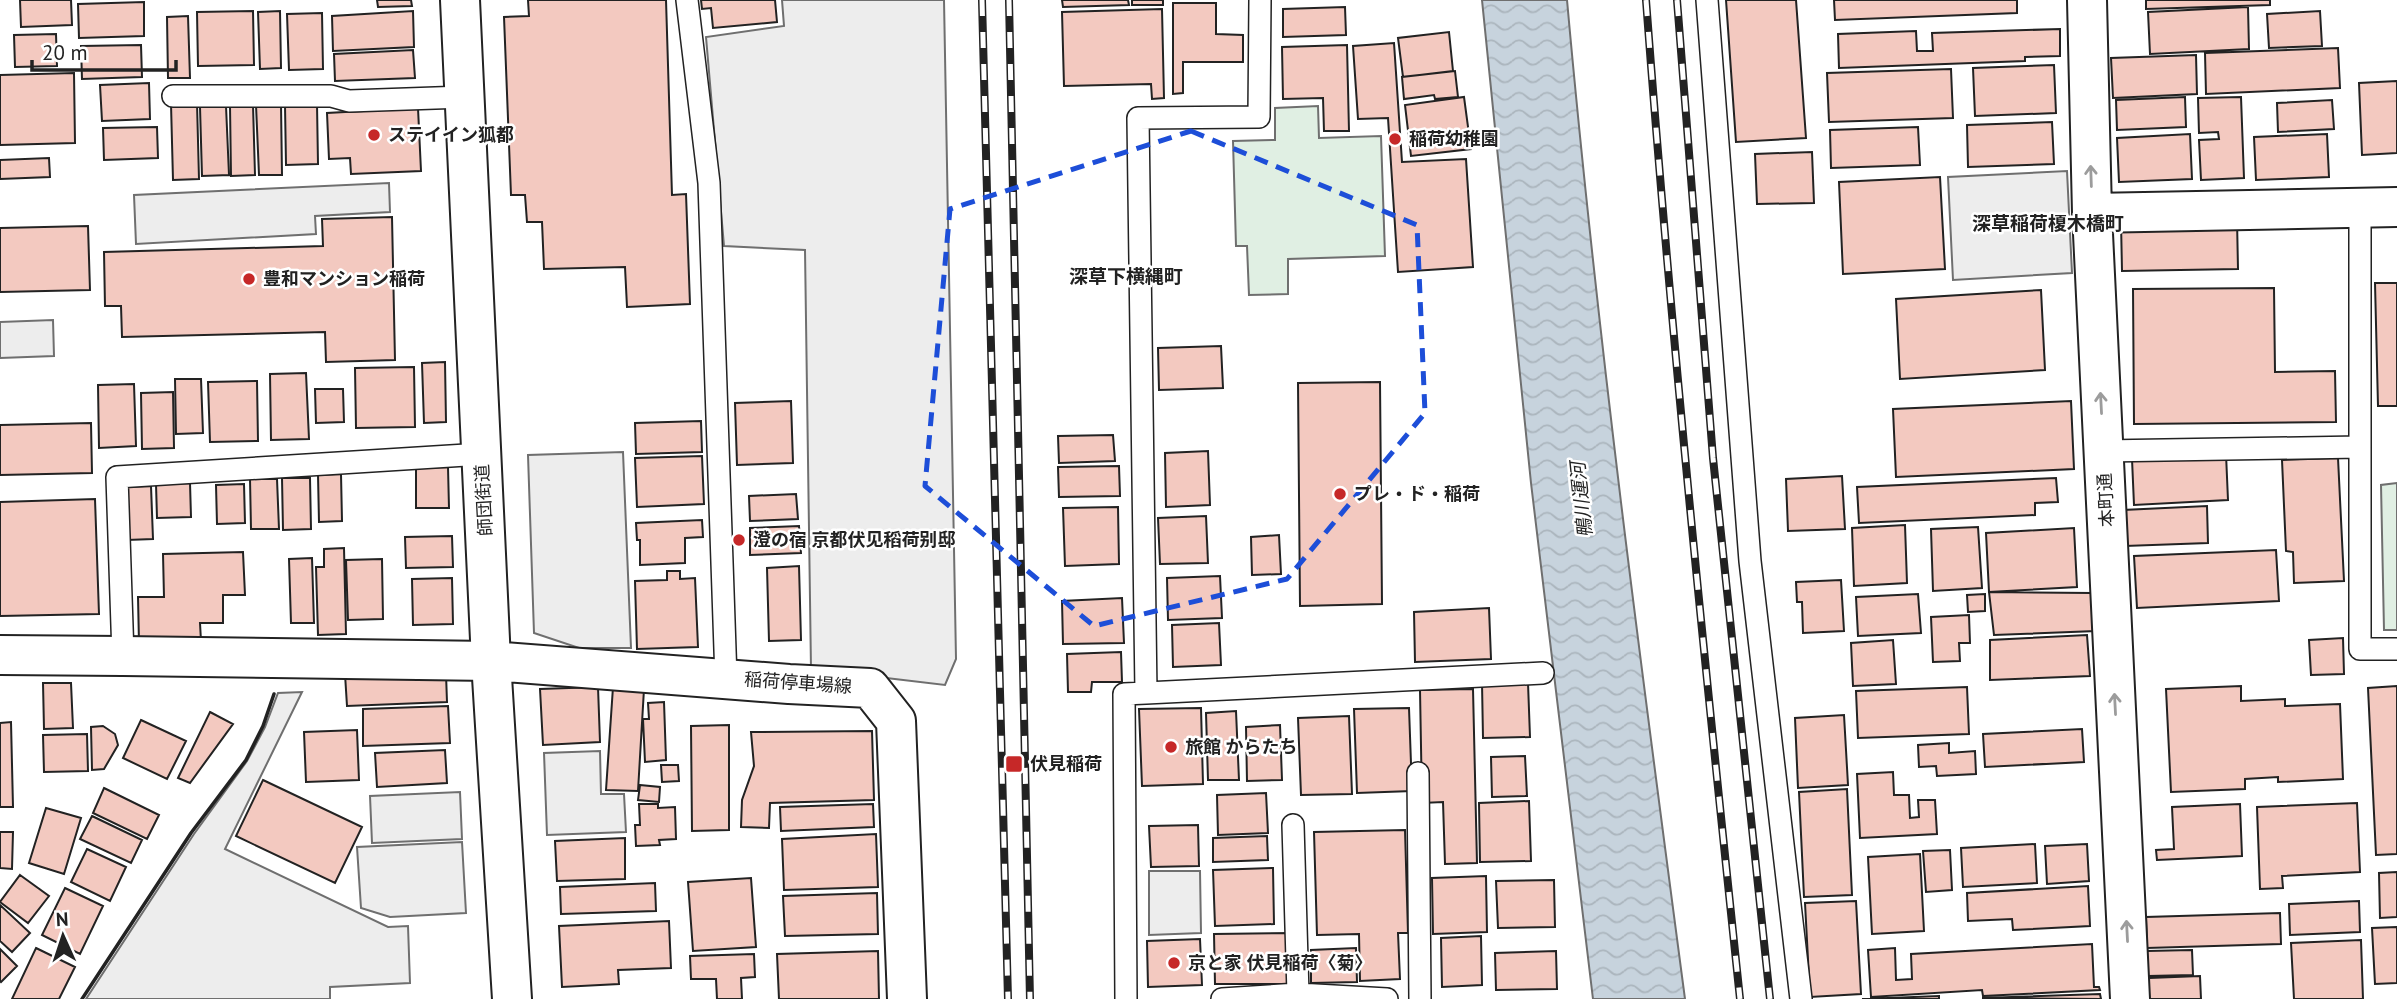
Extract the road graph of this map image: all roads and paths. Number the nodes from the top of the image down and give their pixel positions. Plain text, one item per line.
1 (460, 0) edge
2 (687, 0) edge
3 (1259, 0) edge
4 (1707, 0) edge
5 (2087, 0) edge
6 (173, 96) dead end
7 (464, 97) junction
8 (2397, 206) edge
9 (2360, 207) junction
10 (2092, 213) junction
11 (2360, 447) junction
12 (2103, 451) junction
13 (482, 454) junction
14 (2397, 649) edge
15 (0, 654) edge
16 (123, 656) junction
17 (491, 661) junction
18 (1543, 673) dead end
19 (726, 679) junction
20 (1146, 693) junction
21 (1418, 774) dead end
22 (1293, 825) dead end
23 (1298, 994) junction
24 (513, 999) edge
25 (908, 999) edge
26 (1126, 999) edge
27 (1223, 999) edge
28 (1387, 999) edge
29 (1420, 999) edge
30 (1801, 999) edge
31 (2130, 999) edge

1 - 7 street, 師団街道
2 - 19 lane
3 - 20 lane
4 - 30 lane
10 -> 5 street, 本町通
6 - 7 lane
7 - 13 street, 師団街道
8 - 9 street
9 - 10 street
9 - 11 lane
12 -> 10 street, 本町通
11 - 12 lane
11 - 14 lane
31 -> 12 street, 本町通
13 - 16 lane
13 - 17 street, 師団街道
15 - 16 street, 稲荷停車場線
16 - 17 street, 稲荷停車場線
17 - 19 street, 稲荷停車場線
17 - 24 street, 師団街道
18 - 20 lane
19 - 25 street, 稲荷停車場線
20 - 26 lane
21 - 29 lane
22 - 23 lane
23 - 27 lane
23 - 28 lane

